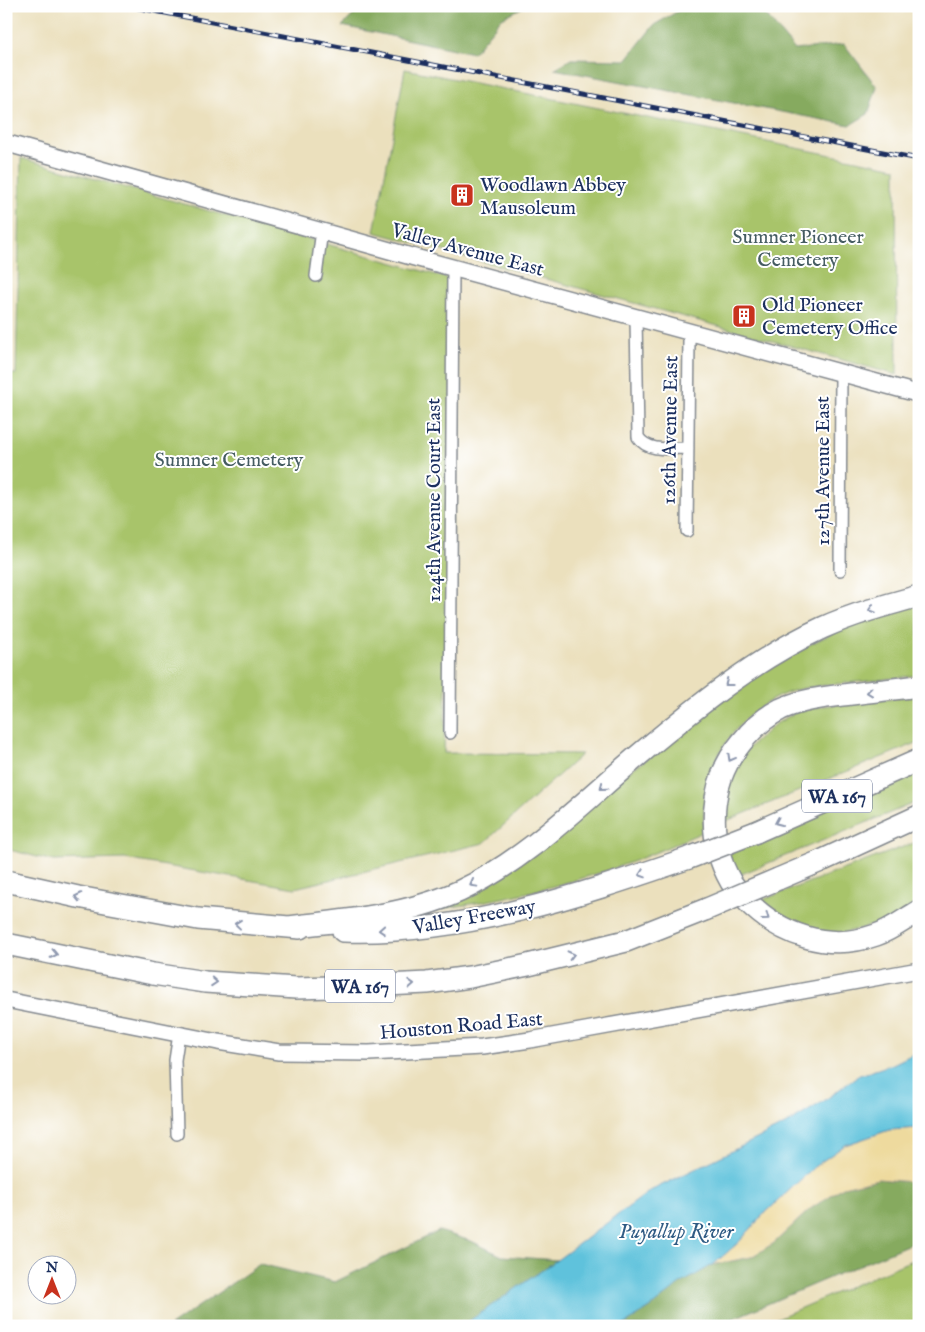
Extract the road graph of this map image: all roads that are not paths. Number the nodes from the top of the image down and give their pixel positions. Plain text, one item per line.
1 (6, 143) edge
2 (322, 230) junction
3 (454, 267) junction
4 (316, 276) dead end
5 (636, 317) junction
6 (696, 332) junction
7 (841, 372) junction
8 (919, 394) edge
9 (688, 448) junction
10 (686, 531) dead end
11 (840, 570) dead end
12 (919, 596) edge
13 (919, 686) edge
14 (450, 733) dead end
15 (919, 760) edge
16 (919, 816) edge
17 (919, 827) edge
18 (823, 860) junction
19 (6, 881) edge
20 (919, 911) edge
21 (287, 927) junction
22 (6, 944) edge
23 (919, 970) edge
24 (6, 1000) edge
25 (178, 1034) junction
26 (177, 1134) dead end

1 - 2 main road, Valley Avenue East
2 - 3 main road, Valley Avenue East
2 - 4 street
3 - 5 main road, Valley Avenue East
3 - 14 street, 124th Avenue Court East
5 - 6 main road, Valley Avenue East
5 - 9 street
6 - 7 main road, Valley Avenue East
6 - 9 street, 126th Avenue East
7 - 8 main road, Valley Avenue East
7 - 11 street, 127th Avenue East
9 - 10 street, 126th Avenue East
12 -> 21 highway
13 -> 20 highway
15 -> 21 highway, Valley Freeway / WA 167, bridge
16 - 18 highway, WA 167
17 - 18 highway
22 -> 18 highway, WA 167, bridge
21 -> 19 highway, Valley Freeway / WA 167
23 - 25 street, Houston Road East
24 - 25 street, Houston Road East
25 - 26 street

